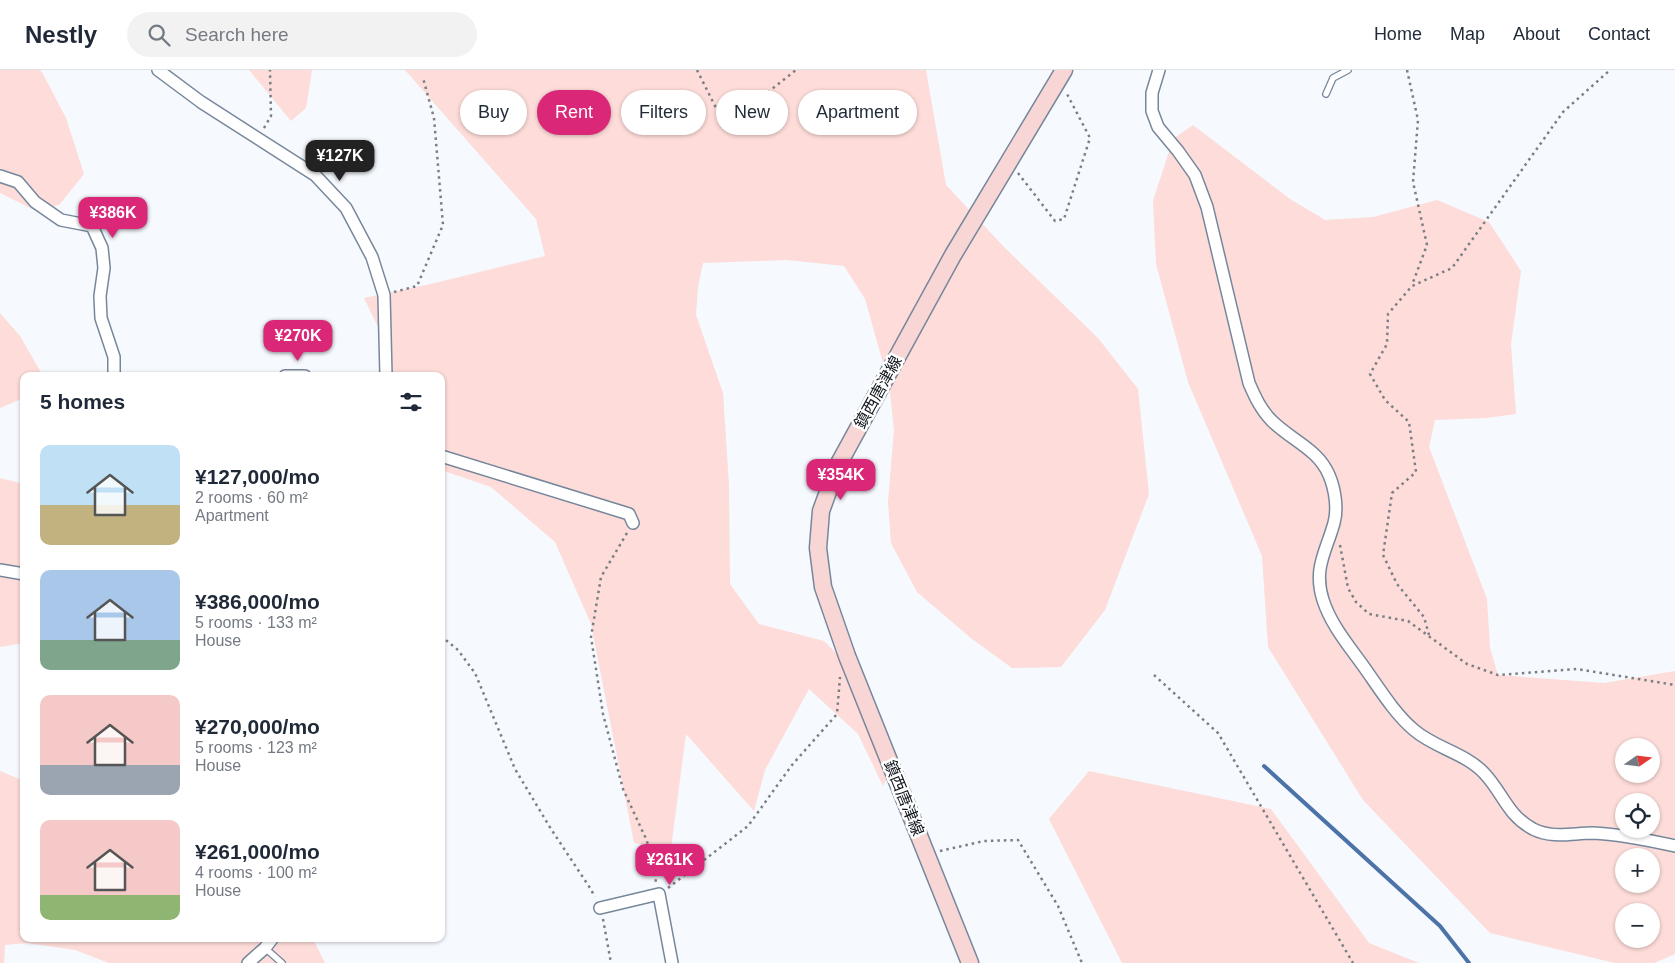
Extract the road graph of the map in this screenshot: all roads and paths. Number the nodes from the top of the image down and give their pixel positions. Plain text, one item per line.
1 (158, 70) edge
2 (270, 70) edge
3 (697, 70) edge
4 (796, 70) edge
5 (1159, 70) edge
6 (1348, 70) edge
7 (1407, 70) edge
8 (1610, 70) edge
9 (1062, 74) edge
10 (423, 78) dead end
11 (1326, 94) dead end
12 (265, 142) junction
13 (1009, 162) junction
14 (0, 176) edge
15 (1412, 286) junction
16 (384, 294) junction
17 (114, 372) edge
18 (386, 372) edge
19 (445, 457) edge
20 (1335, 522) junction
21 (633, 523) joint
22 (0, 570) edge
23 (20, 573) edge
24 (1429, 635) junction
25 (445, 639) edge
26 (847, 656) junction
27 (1154, 675) dead end
28 (1675, 685) edge
29 (1675, 846) edge
30 (926, 854) junction
31 (659, 894) junction
32 (600, 908) junction
33 (269, 943) edge
34 (248, 963) edge
35 (282, 963) edge
36 (612, 963) edge
37 (672, 963) edge
38 (970, 963) edge
39 (1082, 963) edge
40 (1353, 963) edge

1 - 12 street
2 - 12 path
3 - 4 path
5 - 20 street
6 - 11 lane
7 - 15 path
8 - 15 path
9 - 13 main road, 鎮西唐津線
9 - 13 path
10 - 16 path
12 - 16 street
13 - 26 main road, 鎮西唐津線
14 - 17 street
15 - 24 path
16 - 18 street
19 - 21 street
20 - 24 path
20 - 29 street
21 - 31 path
22 - 23 street
24 - 28 path
25 - 32 path
26 - 30 main road, 鎮西唐津線
26 - 31 path
27 - 40 path
30 - 38 main road, 鎮西唐津線
30 - 39 path
31 - 32 street
31 - 37 street
32 - 36 path
33 - 34 street
33 - 35 lane

